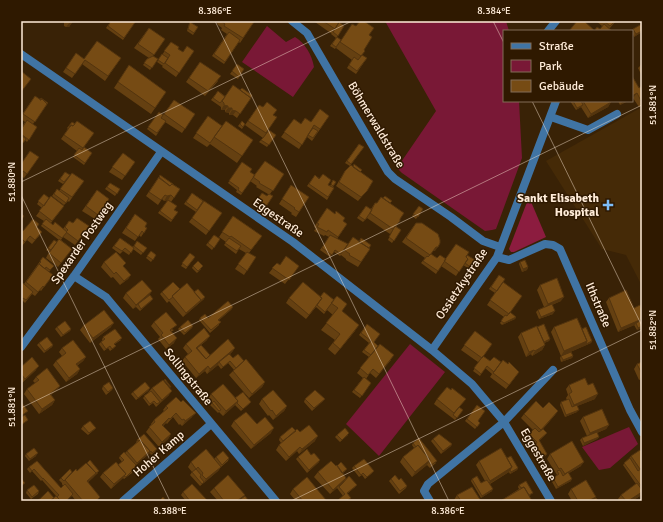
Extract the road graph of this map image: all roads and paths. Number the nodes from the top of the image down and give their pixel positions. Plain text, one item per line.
1 (292, 21) edge
2 (556, 21) edge
3 (549, 30) edge
4 (21, 54) edge
5 (556, 102) edge
6 (617, 114) dead end
7 (551, 117) junction
8 (161, 152) junction
9 (500, 247) junction
10 (497, 257) junction
11 (74, 276) junction
12 (21, 347) edge
13 (432, 350) junction
14 (552, 370) dead end
15 (504, 422) junction
16 (211, 424) junction
17 (642, 432) edge
18 (123, 501) edge
19 (276, 501) edge
20 (430, 501) edge
21 (551, 501) edge

1 - 9 street, Böhmerwaldstraße
2 - 3 street
4 - 8 street, Eggestraße
5 - 7 street, Ossietzkystraße
6 - 7 street
7 - 9 street, Ossietzkystraße
8 - 11 street, Spexarder Postweg
8 - 13 street, Eggestraße
9 - 10 street, Ossietzkystraße
10 - 13 street, Ossietzkystraße
10 - 17 street, Ithstraße
11 - 12 street, Spexarder Postweg
11 - 16 street, Sollingstraße
13 - 15 street, Eggestraße
14 - 15 street, Eggestraße
15 - 20 street
15 - 21 street, Eggestraße
16 - 18 street, Hoher Kamp
16 - 19 street, Sollingstraße

